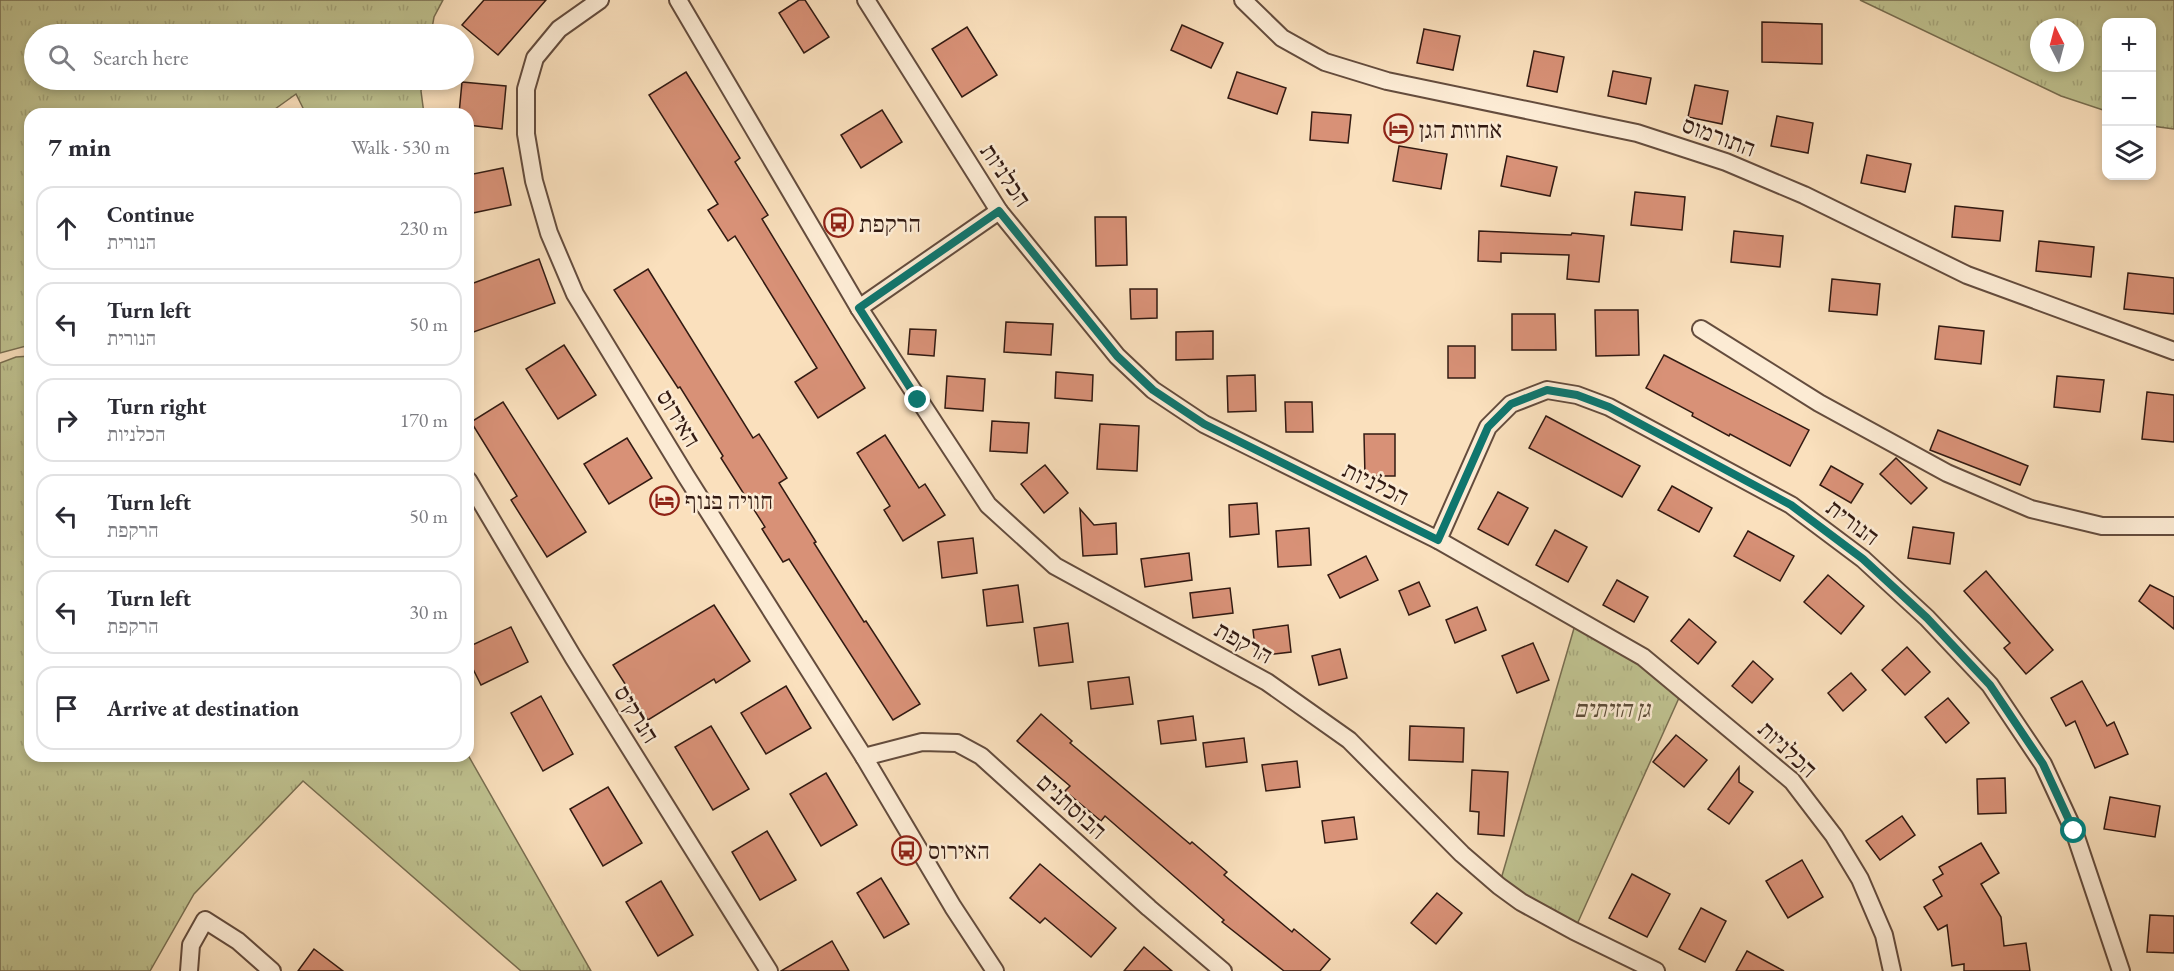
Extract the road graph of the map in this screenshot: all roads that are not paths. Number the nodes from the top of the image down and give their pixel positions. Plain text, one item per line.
1 (600, 0) edge
2 (678, 0) edge
3 (866, 0) edge
4 (1243, 0) edge
5 (999, 211) junction
6 (859, 308) junction
7 (1701, 329) dead end
8 (2174, 351) edge
9 (474, 490) edge
10 (2174, 526) edge
11 (1438, 540) junction
12 (864, 757) junction
13 (189, 971) edge
14 (272, 971) edge
15 (769, 971) edge
16 (995, 971) edge
17 (1223, 971) edge
18 (1656, 971) edge
19 (1892, 971) edge
20 (2121, 971) edge

1 - 12 street, האירוס
2 - 6 street, הרקפת
3 - 5 street, הכלניות
4 - 8 street, התורמוס
5 - 6 street
5 - 11 street, הכלניות
6 - 18 street, הרקפת
7 - 10 street
9 - 15 street, הנרקיס
11 - 19 street, הכלניות
11 - 20 street, הנורית
12 - 16 street, האירוס
12 - 17 street, הבוסתנים
13 - 14 street

